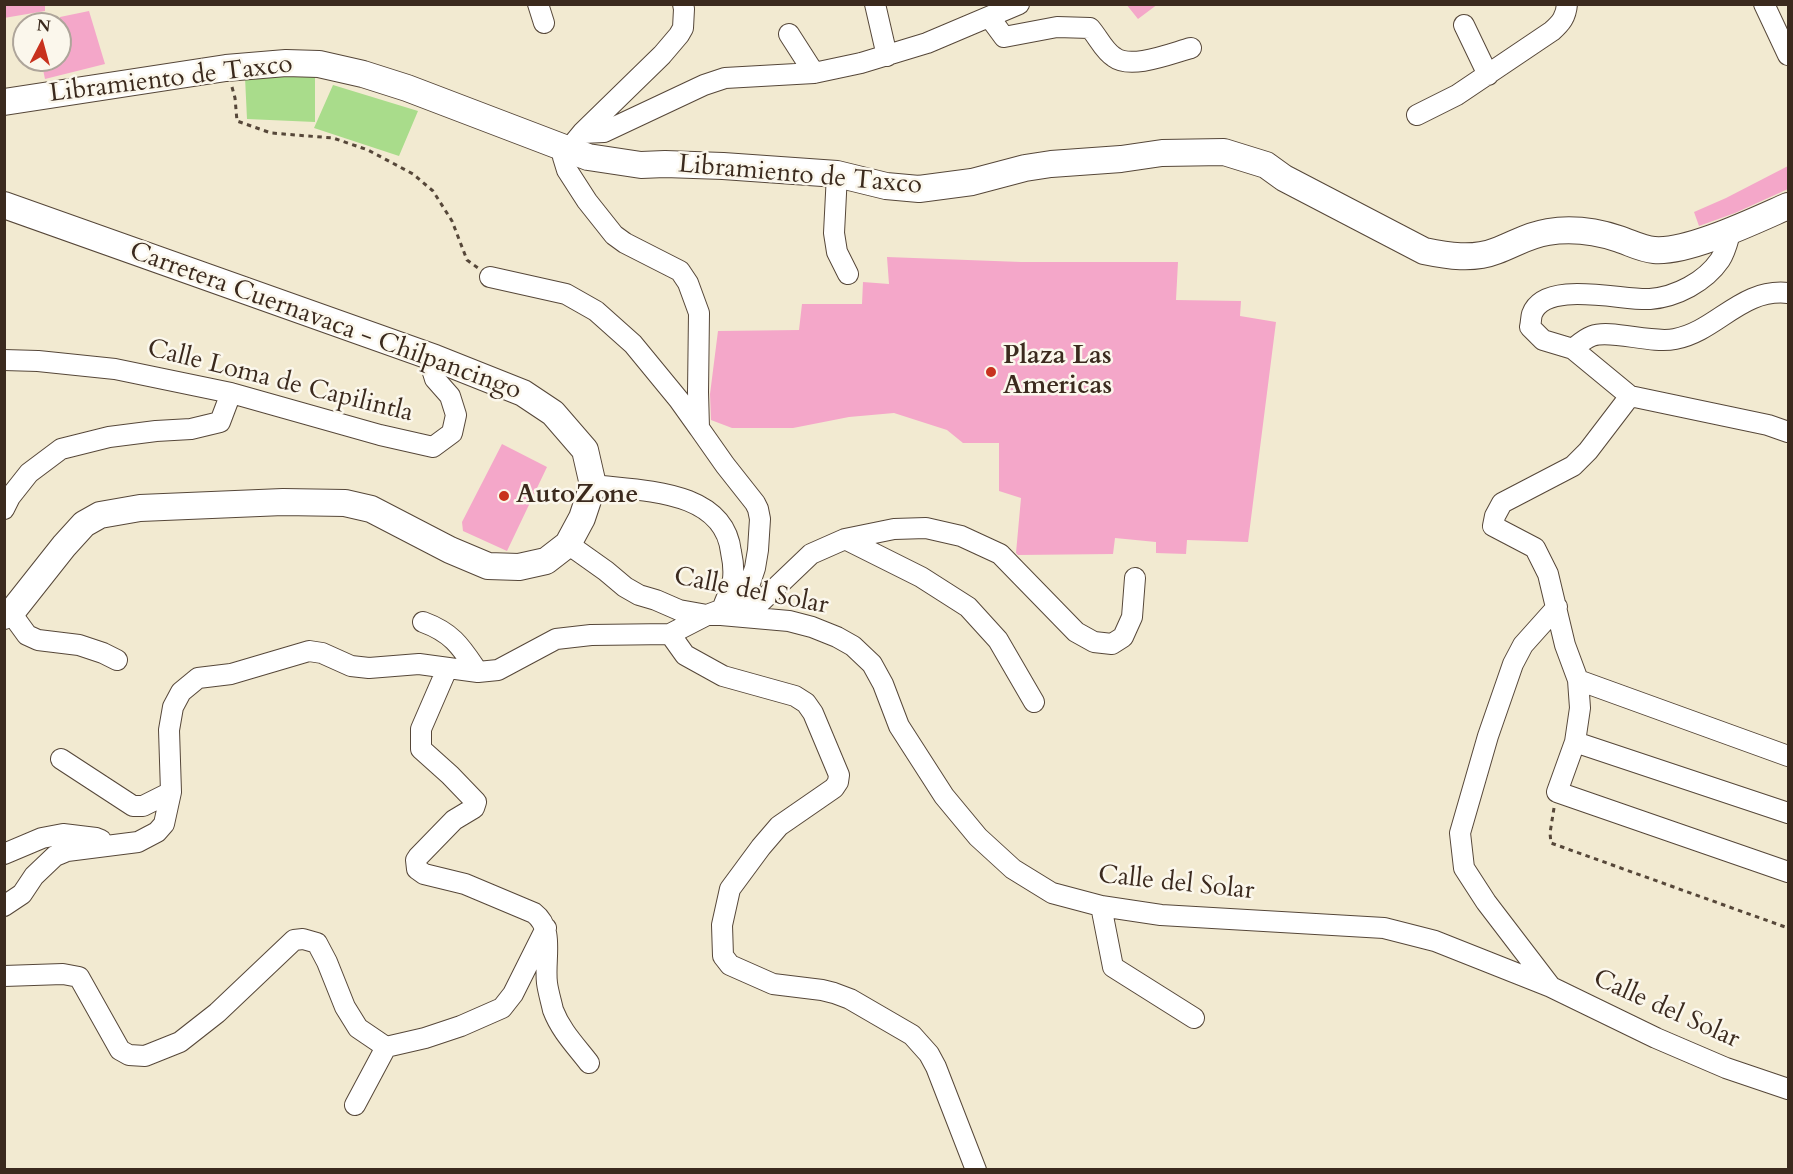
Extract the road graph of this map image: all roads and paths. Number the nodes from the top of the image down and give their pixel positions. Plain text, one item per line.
1 (682, 4) edge
2 (1019, 4) edge
3 (1567, 4) edge
4 (1764, 4) edge
5 (871, 8) edge
6 (990, 18) junction
7 (1464, 25) dead end
8 (789, 34) dead end
9 (1191, 48) dead end
10 (1788, 55) edge
11 (888, 56) junction
12 (226, 68) junction
13 (814, 73) junction
14 (1488, 75) junction
15 (4, 102) edge
16 (1417, 115) dead end
17 (575, 141) junction
18 (837, 174) junction
19 (4, 205) edge
20 (1788, 206) edge
21 (1731, 230) junction
22 (848, 274) dead end
23 (490, 278) joint
24 (1788, 293) edge
25 (1573, 349) junction
26 (428, 356) junction
27 (4, 360) edge
28 (231, 393) junction
29 (1630, 396) junction
30 (699, 428) junction
31 (1788, 432) edge
32 (593, 485) junction
33 (4, 509) edge
34 (845, 539) junction
35 (567, 544) junction
36 (1135, 578) dead end
37 (1557, 607) junction
38 (715, 613) junction
39 (8, 614) edge
40 (745, 618) junction
41 (423, 622) dead end
42 (670, 634) junction
43 (117, 660) dead end
44 (447, 669) junction
45 (478, 672) junction
46 (1578, 680) junction
47 (1034, 702) dead end
48 (1575, 742) junction
49 (1788, 756) edge
50 (61, 759) dead end
51 (171, 792) junction
52 (1557, 792) junction
53 (1788, 813) edge
54 (112, 844) junction
55 (4, 854) edge
56 (1788, 872) edge
57 (4, 906) edge
58 (1101, 906) junction
59 (546, 928) junction
60 (1788, 928) edge
61 (4, 976) edge
62 (1551, 987) junction
63 (1194, 1018) dead end
64 (386, 1047) junction
65 (589, 1063) dead end
66 (1788, 1089) edge
67 (355, 1106) dead end
68 (975, 1170) edge

1 - 17 street
2 - 6 street
3 - 14 street
4 - 10 street
5 - 11 street
6 - 9 street
6 - 11 street
7 - 14 street
8 - 13 street
11 - 13 street
12 - 15 main road, Libramiento de Taxco
12 - 17 main road, Libramiento de Taxco
12 - 23 path
13 - 17 street
14 - 16 street
17 - 18 main road, Libramiento de Taxco
17 - 30 street
18 - 21 main road, Libramiento de Taxco
18 - 22 street
19 - 26 main road, Carretera Cuernavaca - Chilpancingo
20 - 21 main road, Libramiento de Taxco
21 - 25 street
23 - 30 street
24 - 25 street
25 - 29 street
26 - 28 street, Calle Loma de Capilintla
26 - 32 main road, Carretera Cuernavaca - Chilpancingo
27 - 28 street, Calle Loma de Capilintla
28 - 33 street
29 - 31 street
29 - 37 street
30 - 38 street
32 - 35 main road
32 - 38 street
34 - 36 street
34 - 40 street
34 - 47 street
35 - 38 street, Calle del Solar
35 - 39 main road
37 - 46 street
37 - 62 street
38 - 40 street, Calle del Solar
38 - 42 street
39 - 43 street
40 - 58 street, Calle del Solar
41 - 45 street
42 - 45 street
42 - 68 street
44 - 45 street
44 - 51 street
44 - 59 street
46 - 48 street
46 - 49 street
48 - 52 street
48 - 53 street
50 - 51 street
51 - 54 street
52 - 56 street
52 - 60 path
54 - 55 street
54 - 57 street
58 - 62 street, Calle del Solar
58 - 63 street
59 - 64 street
59 - 65 street
61 - 64 street
62 - 66 street, Calle del Solar
64 - 67 street

